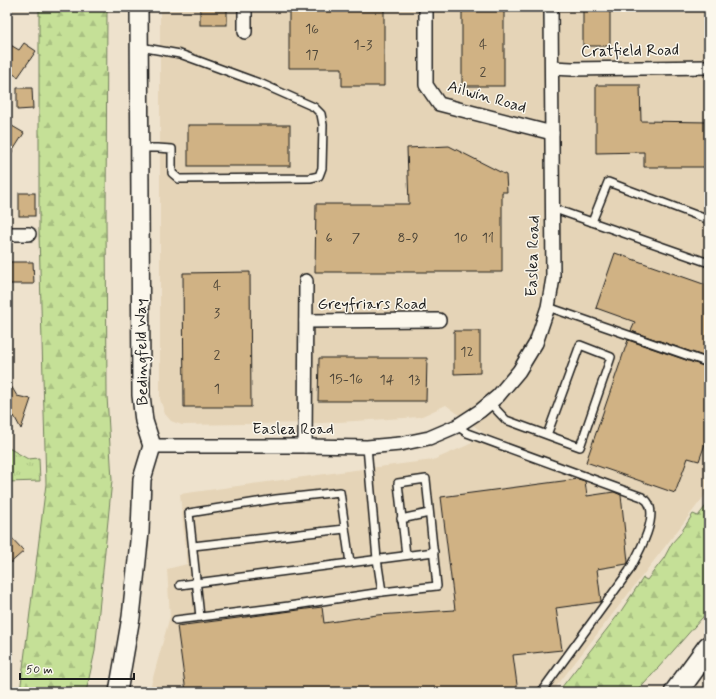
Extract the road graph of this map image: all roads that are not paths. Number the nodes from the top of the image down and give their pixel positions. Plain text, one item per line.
1 (139, 7) edge
2 (245, 7) edge
3 (426, 7) edge
4 (551, 7) edge
5 (246, 32) dead end
6 (139, 47) junction
7 (709, 67) edge
8 (552, 68) junction
9 (552, 133) junction
10 (140, 148) junction
11 (552, 208) junction
12 (709, 220) edge
13 (592, 222) junction
14 (7, 234) edge
15 (29, 234) dead end
16 (709, 264) edge
17 (306, 281) dead end
18 (548, 308) junction
19 (439, 320) dead end
20 (306, 321) junction
21 (709, 363) edge
22 (490, 403) junction
23 (457, 426) junction
24 (547, 435) junction
25 (152, 446) junction
26 (305, 446) junction
27 (367, 447) junction
28 (430, 514) junction
29 (401, 518) junction
30 (345, 529) junction
31 (193, 546) junction
32 (434, 552) junction
33 (406, 555) junction
34 (377, 559) junction
35 (350, 562) junction
36 (196, 583) junction
37 (180, 585) dead end
38 (382, 592) junction
39 (200, 617) junction
40 (176, 620) dead end
41 (709, 648) edge
42 (118, 692) edge
43 (540, 692) edge
44 (676, 692) edge

1 - 6 street, Bedingfeld Way
2 - 5 street
3 - 9 street, Ailwin Road
4 - 8 street, Easlea Road
6 - 10 street, Bedingfeld Way
6 - 10 lane
7 - 8 street, Cratfield Road
8 - 9 street, Easlea Road
9 - 11 street, Easlea Road
10 - 25 street, Bedingfeld Way
11 - 13 lane
11 - 18 street, Easlea Road
12 - 13 lane
13 - 16 lane
14 - 15 street
17 - 20 street, Greyfriars Road
18 - 21 lane
18 - 22 street, Easlea Road
19 - 20 street, Greyfriars Road
20 - 26 street, Greyfriars Road
22 - 23 street, Easlea Road
22 - 24 lane
23 - 27 street, Easlea Road
23 - 43 lane
24 - 24 lane
25 - 26 street, Easlea Road
25 - 42 street
26 - 27 street, Easlea Road
27 - 34 lane
28 - 29 lane
28 - 29 lane
28 - 32 lane
29 - 33 lane
30 - 31 lane
30 - 31 lane
30 - 35 lane
31 - 36 lane
32 - 33 lane
32 - 38 lane
33 - 34 lane
34 - 35 lane
34 - 38 lane
35 - 36 lane
36 - 37 lane
36 - 39 lane
38 - 39 lane
39 - 40 lane
41 - 44 highway

